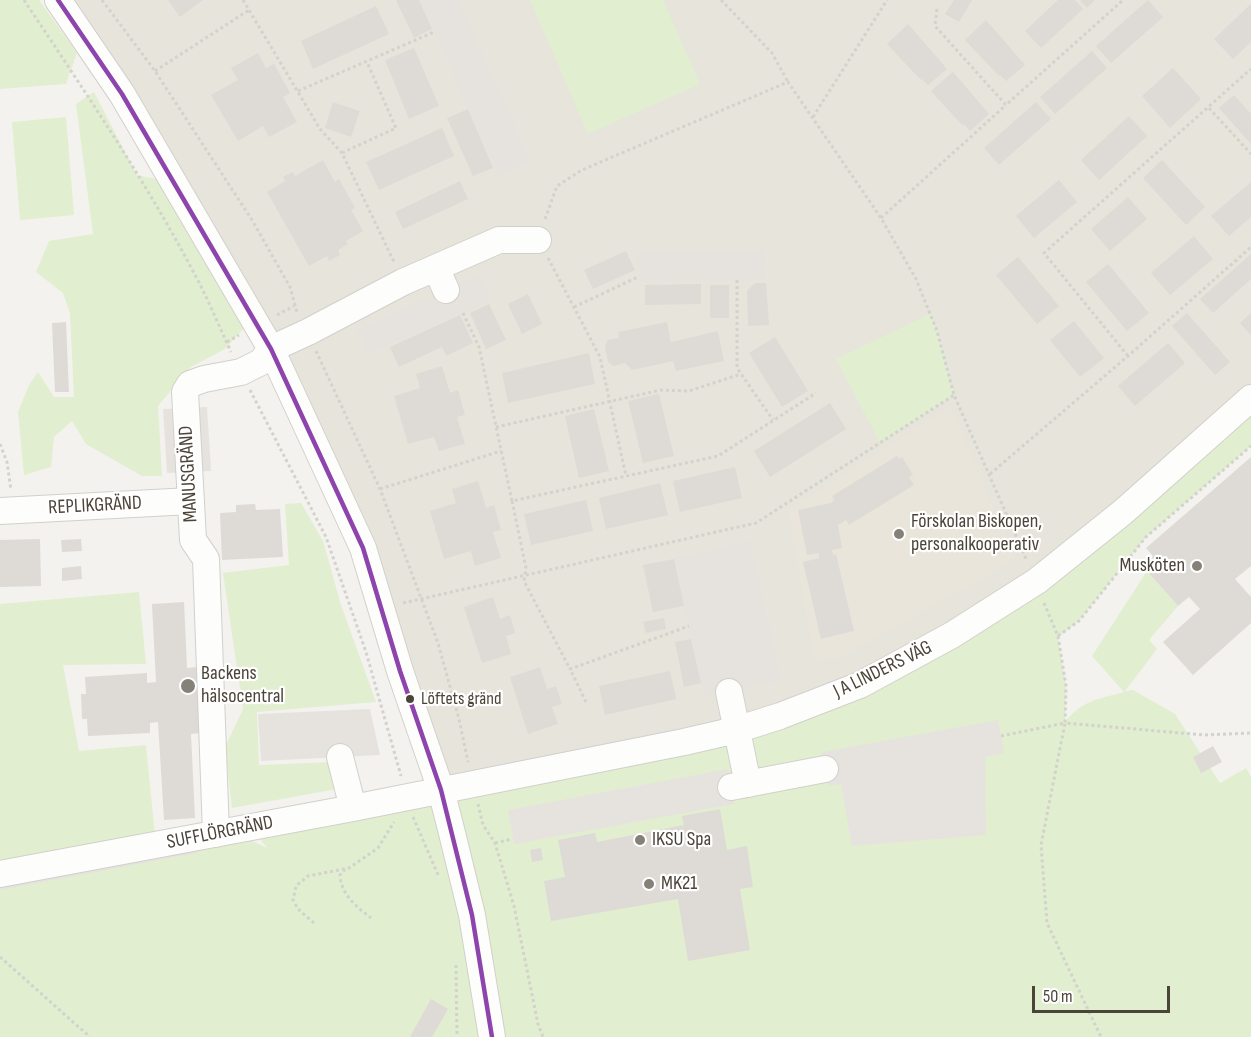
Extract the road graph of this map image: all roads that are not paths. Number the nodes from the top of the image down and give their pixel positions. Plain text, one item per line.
1 (58, 0) edge
2 (538, 240) road end
3 (271, 349) junction
4 (1251, 398) edge
5 (191, 501) junction
6 (7, 510) edge
7 (729, 692) dead end
8 (736, 730) junction
9 (340, 757) dead end
10 (825, 769) dead end
11 (441, 790) junction
12 (353, 808) junction
13 (216, 834) junction
14 (0, 874) edge
15 (492, 1037) edge

1 - 3 street
2 - 3 street
3 - 5 street, MANUSGRÄND
3 - 11 street
4 - 8 street, J A LINDERS VÄG
5 - 6 street, REPLIKGRÄND
5 - 13 street, MANUSGRÄND
7 - 8 street
8 - 10 street
8 - 11 street, J A LINDERS VÄG
9 - 12 street
11 - 12 street, SUFFLÖRGRÄND
11 - 15 street
12 - 13 street, SUFFLÖRGRÄND
13 - 14 street, SUFFLÖRGRÄND

